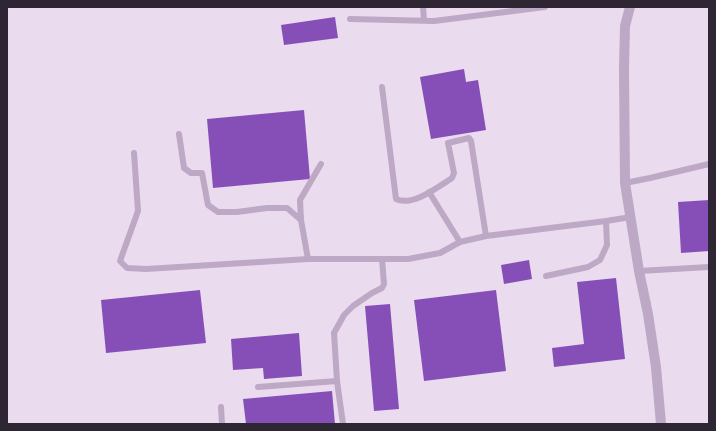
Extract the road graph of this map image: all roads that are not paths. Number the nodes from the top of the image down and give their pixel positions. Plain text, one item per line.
1 (422, 7) edge
2 (545, 7) edge
3 (628, 8) edge
4 (350, 19) dead end
5 (424, 20) junction
6 (382, 87) dead end
7 (179, 134) dead end
8 (134, 153) dead end
9 (321, 164) dead end
10 (709, 164) edge
11 (625, 183) junction
12 (429, 192) junction
13 (631, 217) junction
14 (301, 220) junction
15 (606, 221) junction
16 (486, 236) junction
17 (460, 242) junction
18 (308, 259) junction
19 (382, 259) junction
20 (709, 267) edge
21 (639, 271) junction
22 (546, 276) dead end
23 (337, 381) junction
24 (258, 387) dead end
25 (221, 407) dead end
26 (222, 424) edge
27 (343, 424) edge
28 (661, 424) edge

1 - 5 lane
2 - 5 lane
3 - 11 street
4 - 5 lane
6 - 12 lane
7 - 14 lane
8 - 18 lane
9 - 14 lane
10 - 11 lane
11 - 13 street
12 - 16 lane
12 - 17 lane
13 - 15 lane
13 - 21 street
14 - 18 lane
15 - 16 lane
15 - 22 lane
16 - 17 lane
17 - 19 lane
18 - 19 lane
19 - 23 lane
20 - 21 lane
21 - 28 street
23 - 24 lane
23 - 27 lane
25 - 26 lane

